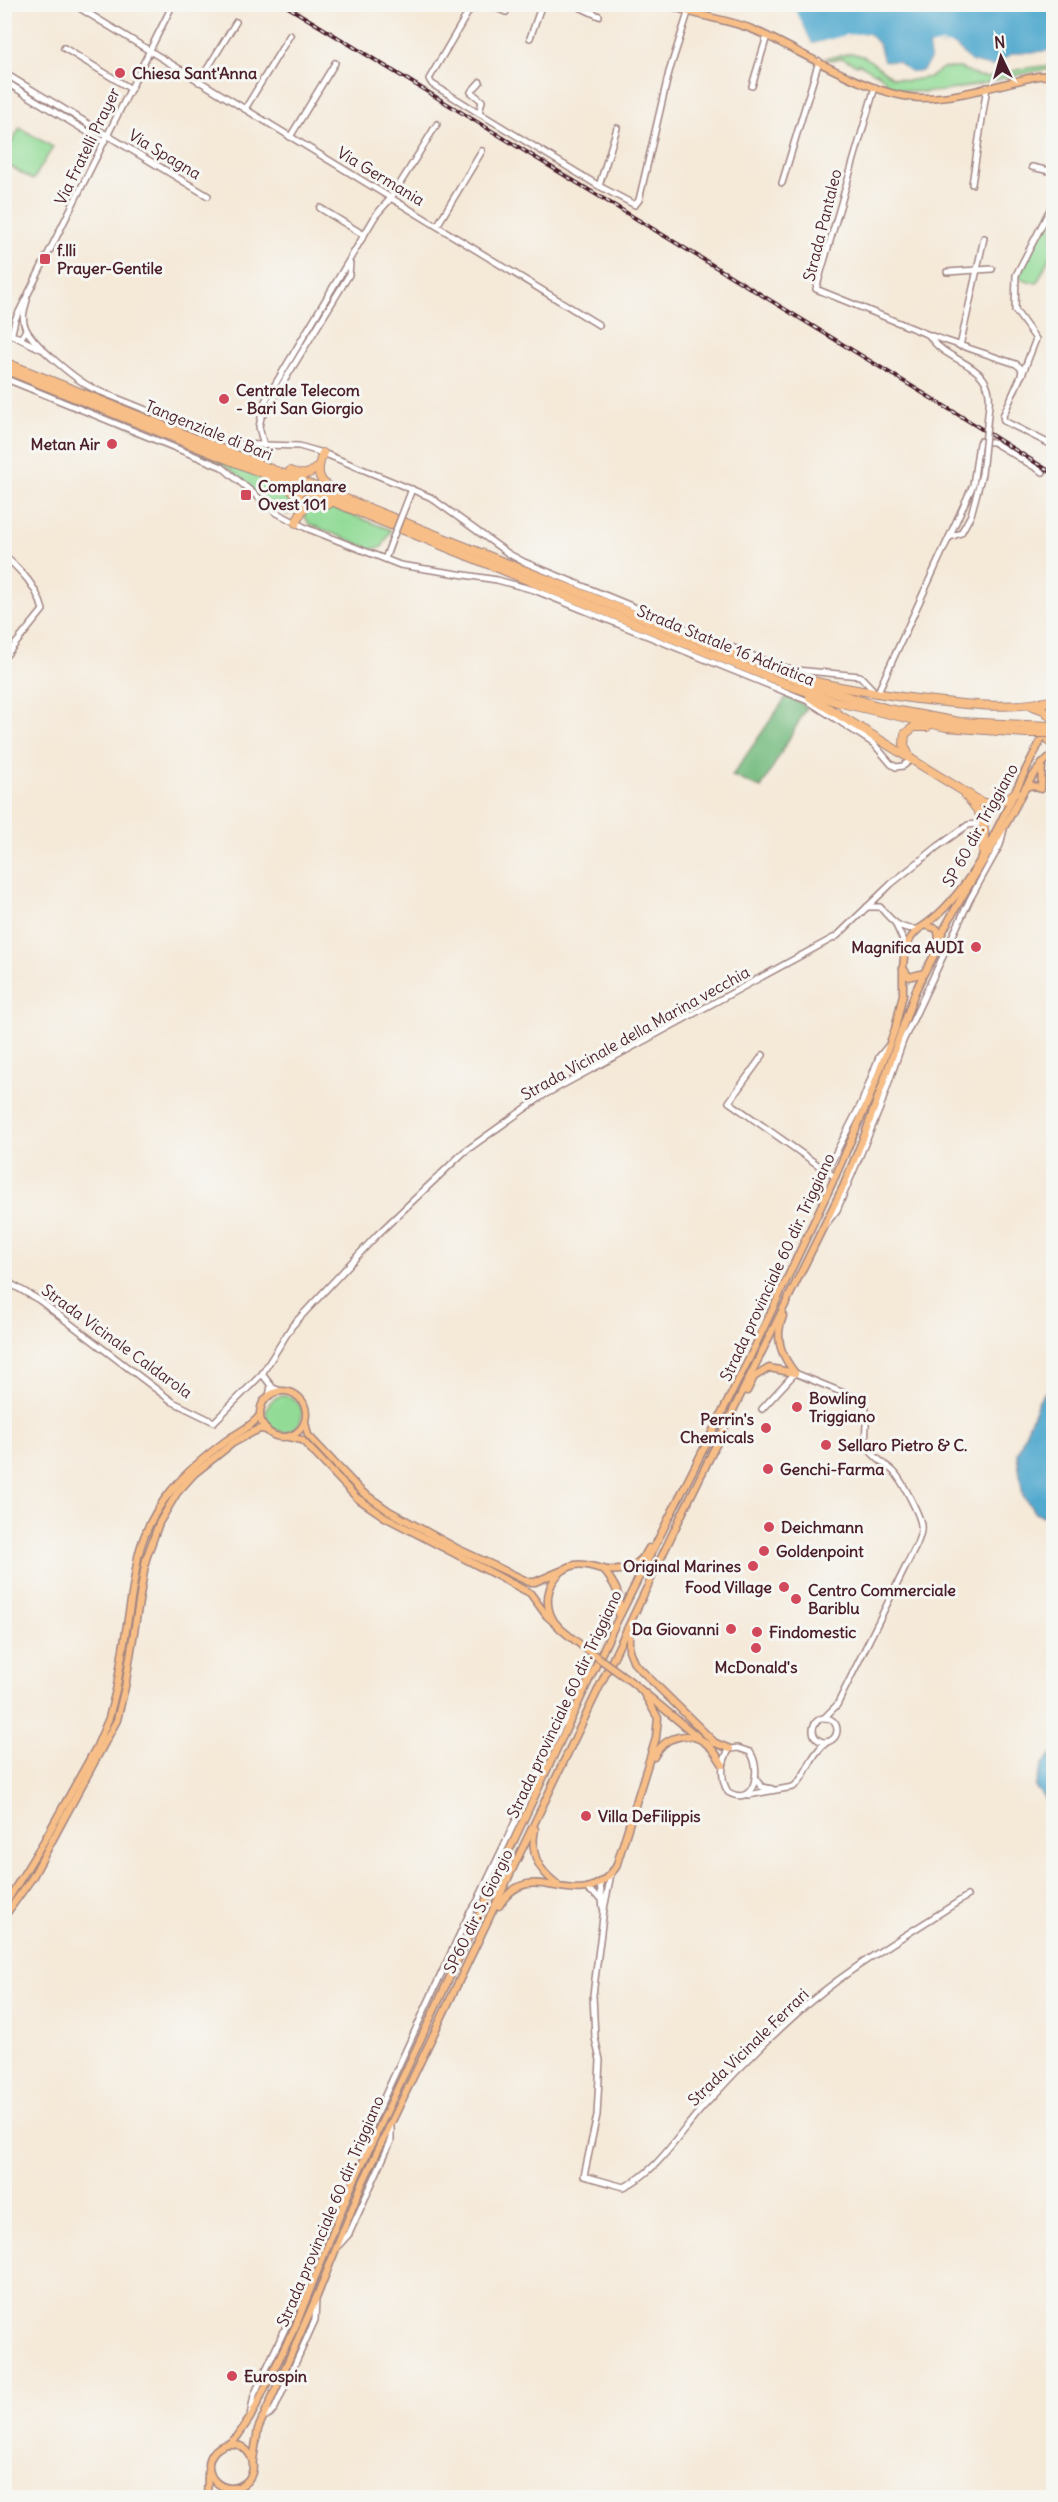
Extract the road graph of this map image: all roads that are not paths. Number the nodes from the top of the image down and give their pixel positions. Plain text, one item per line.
1 (73, 4) edge
2 (173, 4) edge
3 (473, 4) edge
4 (487, 4) edge
5 (542, 4) edge
6 (573, 4) edge
7 (667, 4) edge
8 (506, 12) dead end
9 (688, 13) junction
10 (599, 16) dead end
11 (236, 22) dead end
12 (290, 34) dead end
13 (767, 36) junction
14 (530, 38) dead end
15 (64, 48) dead end
16 (150, 51) junction
17 (819, 61) junction
18 (335, 63) dead end
19 (4, 73) edge
20 (1053, 75) edge
21 (12, 77) junction
22 (7, 82) edge
23 (20, 82) junction
24 (199, 82) junction
25 (480, 82) dead end
26 (752, 86) dead end
27 (875, 87) junction
28 (987, 87) junction
29 (16, 88) junction
30 (131, 89) junction
31 (245, 109) junction
32 (479, 112) junction
33 (437, 124) dead end
34 (617, 128) dead end
35 (107, 135) junction
36 (290, 137) junction
37 (104, 142) junction
38 (482, 151) dead end
39 (1032, 167) dead end
40 (1053, 172) edge
41 (782, 183) dead end
42 (972, 184) dead end
43 (599, 186) junction
44 (208, 196) dead end
45 (392, 198) junction
46 (1053, 202) edge
47 (320, 208) dead end
48 (437, 226) junction
49 (364, 235) junction
50 (984, 238) dead end
51 (992, 269) dead end
52 (977, 270) junction
53 (947, 272) dead end
54 (27, 300) junction
55 (599, 325) dead end
56 (13, 326) junction
57 (26, 328) junction
58 (4, 333) edge
59 (12, 333) junction
60 (929, 335) junction
61 (18, 338) junction
62 (960, 346) junction
63 (48, 353) junction
64 (4, 362) edge
65 (4, 369) edge
66 (1021, 376) junction
67 (4, 378) edge
68 (264, 446) junction
69 (1053, 446) edge
70 (323, 453) junction
71 (242, 461) junction
72 (318, 466) junction
73 (1043, 472) dead end
74 (412, 489) junction
75 (301, 510) junction
76 (385, 518) junction
77 (296, 523) junction
78 (403, 526) joint
79 (950, 537) junction
80 (4, 555) edge
81 (385, 559) junction
82 (4, 658) edge
83 (788, 681) junction
84 (877, 694) junction
85 (913, 698) junction
86 (1053, 700) edge
87 (937, 701) junction
88 (1032, 705) junction
89 (925, 708) junction
90 (929, 716) junction
91 (1052, 724) edge
92 (946, 727) junction
93 (1025, 729) junction
94 (1053, 747) edge
95 (1053, 753) edge
96 (912, 759) junction
97 (1043, 762) junction
98 (1024, 789) junction
99 (1016, 792) junction
100 (963, 793) junction
101 (985, 823) junction
102 (1004, 826) junction
103 (983, 852) junction
104 (880, 895) junction
105 (867, 907) junction
106 (880, 908) junction
107 (896, 925) junction
108 (925, 925) junction
109 (917, 929) junction
110 (940, 937) junction
111 (906, 947) junction
112 (933, 958) junction
113 (940, 963) junction
114 (903, 968) junction
115 (924, 973) junction
116 (888, 1046) junction
117 (763, 1055) dead end
118 (826, 1172) junction
119 (835, 1177) junction
120 (823, 1227) junction
121 (4, 1280) edge
122 (796, 1282) junction
123 (795, 1373) junction
124 (262, 1374) junction
125 (271, 1386) junction
126 (281, 1391) junction
127 (269, 1396) junction
128 (762, 1409) dead end
129 (260, 1416) junction
130 (214, 1422) joint
131 (305, 1422) junction
132 (726, 1425) junction
133 (267, 1430) junction
134 (288, 1437) junction
135 (677, 1501) junction
136 (602, 1569) junction
137 (564, 1570) junction
138 (634, 1614) junction
139 (557, 1625) junction
140 (613, 1629) junction
141 (643, 1692) junction
142 (837, 1706) junction
143 (576, 1710) junction
144 (824, 1718) junction
145 (836, 1726) junction
146 (687, 1727) junction
147 (815, 1737) junction
148 (700, 1739) junction
149 (827, 1742) junction
150 (715, 1743) junction
151 (730, 1749) junction
152 (813, 1754) junction
153 (723, 1765) junction
154 (646, 1773) junction
155 (755, 1779) junction
156 (773, 1790) junction
157 (746, 1795) junction
158 (536, 1820) junction
159 (611, 1874) junction
160 (600, 1883) junction
161 (560, 1886) junction
162 (587, 1889) junction
163 (607, 1893) junction
164 (967, 1896) dead end
165 (601, 1898) junction
166 (4, 1906) edge
167 (604, 1910) junction
168 (4, 1917) edge
169 (488, 1921) junction
170 (365, 2158) junction
171 (228, 2444) junction
172 (253, 2460) junction
173 (208, 2466) junction
174 (234, 2489) junction
175 (207, 2498) edge
176 (218, 2498) edge

1 - 16 street, Via Germania
2 - 16 street, Via Fratelli Prayer
3 - 32 street
4 - 8 street
5 - 14 street
6 - 10 street
7 - 9 main road
9 - 13 main road
9 - 43 street
11 - 24 street
12 - 31 street
13 - 17 main road
13 - 26 street
15 - 30 street
16 - 24 street, Via Germania
16 - 30 street, Via Fratelli Prayer
17 - 27 main road
17 - 41 street
18 - 36 street
19 - 21 street, Via Spagna
20 - 28 main road
21 - 22 street
21 - 23 street, Via Spagna
22 - 29 street
23 - 29 street
23 - 35 street, Via Spagna
24 - 31 street, Via Germania
25 - 32 street
27 - 28 main road
27 - 60 street, Strada Pantaleo
28 - 42 street
29 - 37 street
30 - 35 street, Via Fratelli Prayer
31 - 36 street, Via Germania
32 - 43 street
33 - 45 street
34 - 43 street
35 - 37 street, Via Fratelli Prayer
35 - 44 street, Via Spagna
36 - 45 street, Via Germania
37 - 54 street, Via Fratelli Prayer
38 - 48 street
39 - 40 street
45 - 48 street, Via Germania
45 - 49 street
46 - 66 street
47 - 49 street
48 - 55 street, Via Germania
49 - 68 street
50 - 52 street
51 - 52 street
52 - 53 street
52 - 62 street
54 - 56 street, Via Fratelli Prayer
54 - 57 street
56 - 57 street
56 - 59 street
57 - 61 street
57 - 63 street
58 - 59 street
59 - 61 street
60 - 62 street, Strada Pantaleo
60 - 79 street, Strada Pantaleo, bridge
61 - 63 street
62 - 66 street, Strada Pantaleo
63 - 68 street
64 - 71 highway, Tangenziale di Bari
65 - 71 highway, Tangenziale di Bari
66 - 69 street
67 - 77 street
68 - 70 street
70 - 72 highway
70 - 74 street
71 - 72 highway
71 - 75 highway
71 - 76 highway, Tangenziale di Bari
72 - 76 highway
73 - 79 street
74 - 81 street, bridge
74 - 84 street
75 - 76 highway
75 - 77 highway
76 - 78 highway, Tangenziale di Bari
77 - 81 street
78 - 83 highway, Strada Statale 16 Adriatica
79 - 84 street
80 - 82 street
81 - 96 street
83 - 84 highway
83 - 90 highway, Strada Statale 16 Adriatica
83 - 92 highway, Strada Statale 16 Adriatica
83 - 96 highway
84 - 85 highway
85 - 87 highway
85 - 89 highway
86 - 88 highway
87 - 88 highway
87 - 89 highway
88 - 91 highway
89 - 90 highway
90 - 93 highway, Strada Statale 16 Adriatica
91 - 93 highway, Strada Statale 16 Adriatica, bridge
91 - 94 main road
91 - 99 main road, SP 60 dir. Triggiano
92 - 93 highway, Strada Statale 16 Adriatica
92 - 96 highway
95 - 97 main road
96 - 100 highway
97 - 98 main road
97 - 98 main road
98 - 102 main road
99 - 100 highway
99 - 103 main road, SP 60 dir. Triggiano
100 - 101 highway
101 - 103 highway
101 - 104 street, Strada Vicinale della Marina vecchia
102 - 110 main road
102 - 113 street
103 - 108 main road, SP 60 dir. Triggiano
104 - 105 street, Strada Vicinale della Marina vecchia
104 - 106 street
105 - 106 street
105 - 124 street, Strada Vicinale della Marina vecchia
106 - 107 street
107 - 109 street
107 - 111 street
108 - 109 main road, SP 60 dir. Triggiano
108 - 110 main road
109 - 111 main road
110 - 112 main road, SP60 dir. S. Giorgio
111 - 114 main road, Strada provinciale 60 dir. Triggiano
112 - 113 street
112 - 115 main road, SP60 dir. S. Giorgio
113 - 120 street
114 - 115 main road
114 - 116 main road, Strada provinciale 60 dir. Triggiano
115 - 120 main road, SP60 dir. S. Giorgio
116 - 118 street
116 - 119 main road, Strada provinciale 60 dir. Triggiano
117 - 118 street
118 - 119 street
119 - 135 main road, Strada provinciale 60 dir. Triggiano
120 - 122 main road, SP60 dir. S. Giorgio
121 - 130 street, Strada Vicinale Caldarola
122 - 123 main road
122 - 132 main road, SP60 dir. S. Giorgio
123 - 128 street
123 - 132 main road
123 - 142 street
124 - 125 street
124 - 130 street, Strada Vicinale della Marina vecchia
125 - 126 street
125 - 127 street
126 - 127 main road
126 - 131 main road
127 - 129 main road
129 - 133 main road
129 - 166 main road
131 - 134 main road
131 - 137 main road
132 - 138 main road, SP60 dir. S. Giorgio
133 - 134 main road
133 - 168 main road
134 - 139 main road
135 - 136 main road
135 - 140 main road, Strada provinciale 60 dir. Triggiano
136 - 137 main road
136 - 140 main road
137 - 139 main road
138 - 150 main road
138 - 158 main road, SP60 dir. S. Giorgio
139 - 141 main road, bridge
140 - 143 main road, Strada provinciale 60 dir. Triggiano
141 - 146 main road
141 - 154 main road
142 - 144 street
142 - 145 street
143 - 170 main road, Strada provinciale 60 dir. Triggiano
143 - 170 street
144 - 145 street
144 - 147 street
145 - 149 street
146 - 148 main road
146 - 150 main road
147 - 149 street
147 - 152 street
148 - 153 main road
148 - 154 main road
149 - 152 street
150 - 151 main road
151 - 153 street
151 - 155 street
152 - 156 street
153 - 157 street
154 - 159 main road
155 - 156 street
155 - 157 street
156 - 157 street
158 - 161 main road
158 - 169 main road, SP60 dir. S. Giorgio
159 - 160 main road
159 - 163 street
160 - 162 main road
160 - 163 street
160 - 165 street
161 - 162 main road
161 - 169 main road
162 - 165 street
163 - 167 street
164 - 167 street, Strada Vicinale Ferrari
165 - 167 street
169 - 172 main road, SP60 dir. S. Giorgio
170 - 171 main road, Strada provinciale 60 dir. Triggiano
171 - 172 main road
171 - 173 main road
172 - 174 main road
173 - 174 main road
173 - 175 main road
174 - 176 main road

